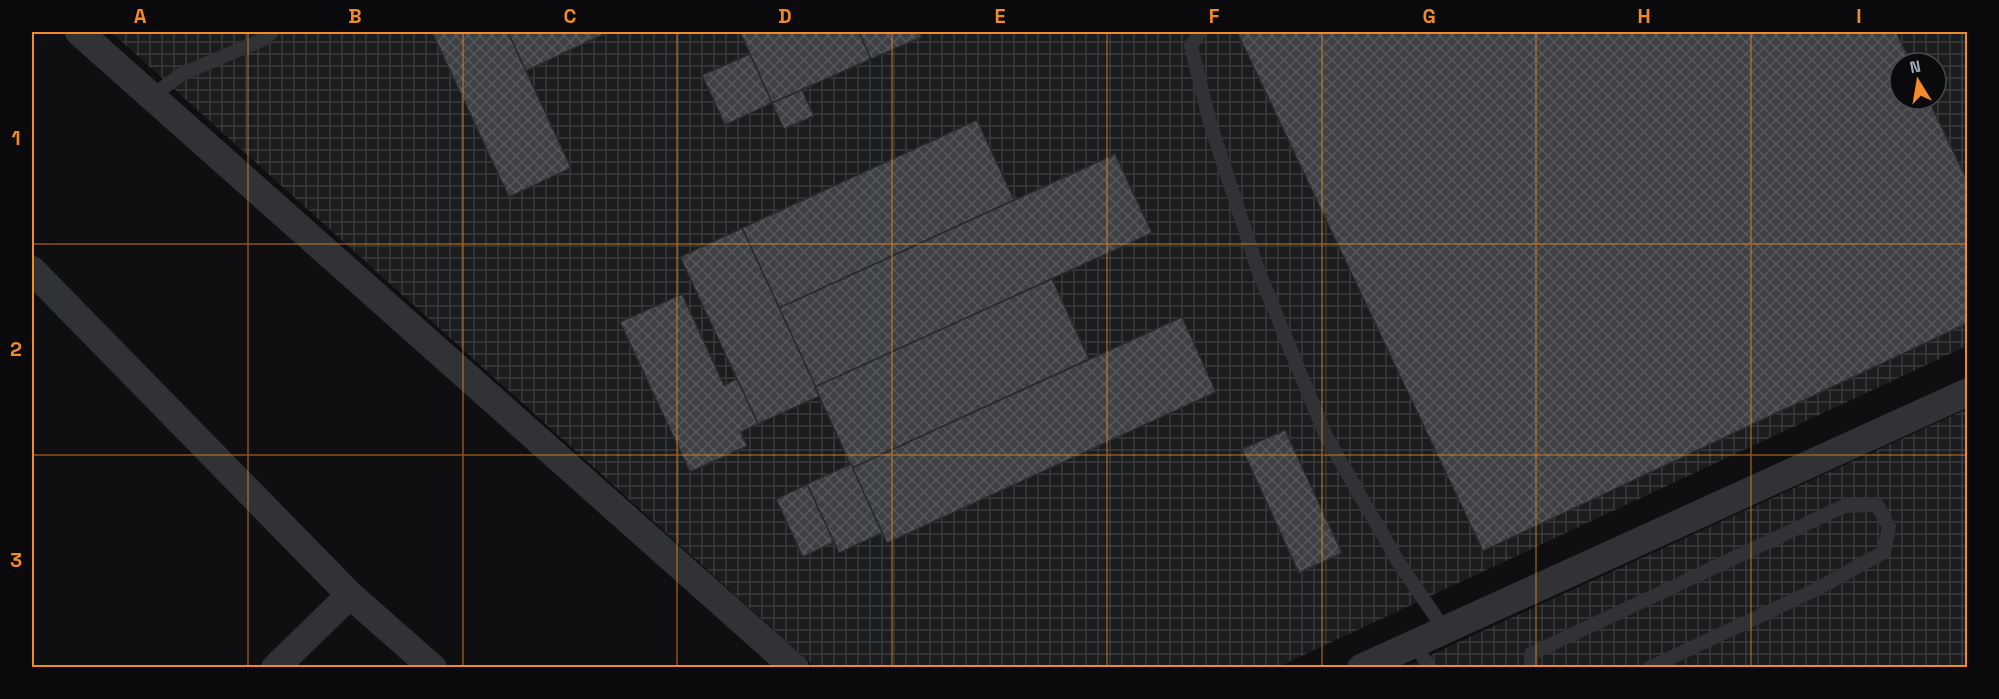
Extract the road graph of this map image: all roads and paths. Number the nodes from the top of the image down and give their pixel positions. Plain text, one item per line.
1 (79, 32) edge
2 (272, 32) edge
3 (1200, 32) edge
4 (152, 96) junction
5 (32, 270) edge
6 (1968, 392) edge
7 (350, 596) junction
8 (1444, 629) junction
9 (1414, 644) junction
10 (275, 668) edge
11 (433, 668) edge
12 (795, 668) edge
13 (1361, 668) edge
14 (1430, 668) edge
15 (1531, 668) edge
16 (1649, 668) edge

1 - 4 street
2 - 4 lane
3 - 8 lane
4 - 12 street
5 - 7 street
6 - 8 street
7 - 10 street
7 - 11 street
8 - 9 street
9 - 13 street
9 - 14 lane
15 - 16 lane

